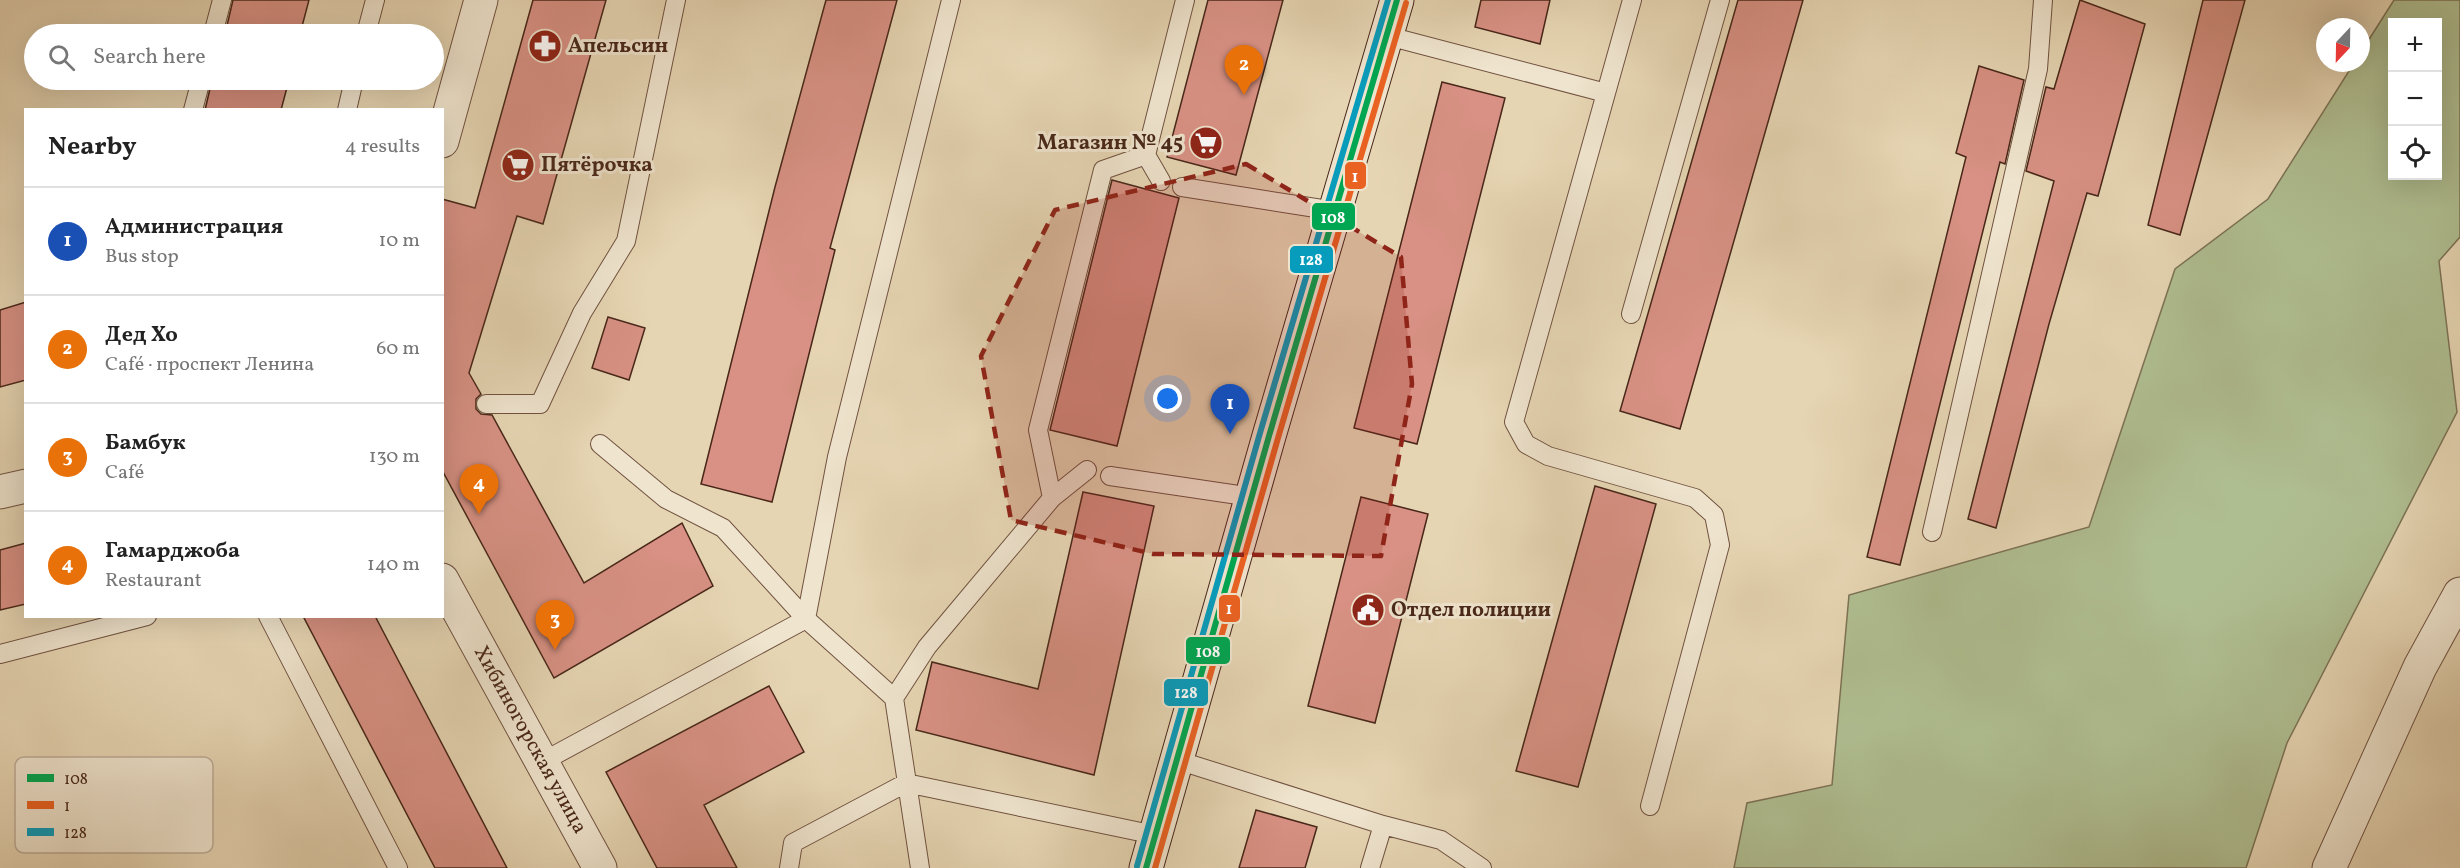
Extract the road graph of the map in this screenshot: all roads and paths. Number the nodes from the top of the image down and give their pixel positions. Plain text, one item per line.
1 (222, 0) edge
2 (375, 0) edge
3 (481, 0) edge
4 (676, 0) edge
5 (951, 0) edge
6 (1185, 0) edge
7 (1397, 0) edge
8 (1632, 0) edge
9 (1720, 0) edge
10 (2043, 0) edge
11 (216, 24) edge
12 (369, 24) edge
13 (1388, 36) junction
14 (199, 90) edge
15 (352, 90) edge
16 (1606, 93) junction
17 (194, 108) edge
18 (347, 108) edge
19 (444, 134) edge
20 (1146, 155) junction
21 (1161, 181) dead end
22 (1182, 187) dead end
23 (1335, 211) junction
24 (1631, 314) dead end
25 (486, 404) dead end
26 (600, 444) dead end
27 (1088, 470) dead end
28 (1110, 476) dead end
29 (24, 486) edge
30 (0, 492) edge
31 (1252, 497) junction
32 (1052, 498) junction
33 (1932, 532) dead end
34 (444, 584) edge
35 (2460, 594) edge
36 (139, 618) edge
37 (269, 618) edge
38 (806, 619) junction
39 (0, 654) edge
40 (894, 698) junction
41 (1177, 760) junction
42 (542, 762) junction
43 (906, 783) junction
44 (1650, 806) dead end
45 (1383, 825) junction
46 (1155, 835) junction
47 (398, 868) edge
48 (600, 868) edge
49 (789, 868) edge
50 (920, 868) edge
51 (1146, 868) edge
52 (1370, 868) edge
53 (1482, 868) edge
54 (2329, 868) edge

1 - 11 lane
2 - 12 lane
3 - 19 main road
4 - 25 lane
5 - 38 lane
6 - 20 lane
7 - 13 main road
8 - 16 lane
9 - 24 lane
10 - 33 lane
13 - 16 lane
13 - 23 main road
14 - 17 lane
15 - 18 lane
16 - 44 lane
20 - 21 lane
20 - 32 lane
22 - 23 lane
23 - 31 main road
26 - 38 lane
27 - 32 lane
28 - 31 lane
29 - 30 main road
31 - 41 main road
32 - 40 lane
34 - 42 main road, Хибиногорская улица
35 - 54 main road
36 - 39 lane
37 - 47 lane
38 - 40 lane
38 - 42 lane
40 - 43 lane
41 - 45 lane
41 - 46 main road
42 - 48 main road, Хибиногорская улица
43 - 46 lane
43 - 49 lane
43 - 50 lane
45 - 52 lane
45 - 53 lane
46 - 51 main road

